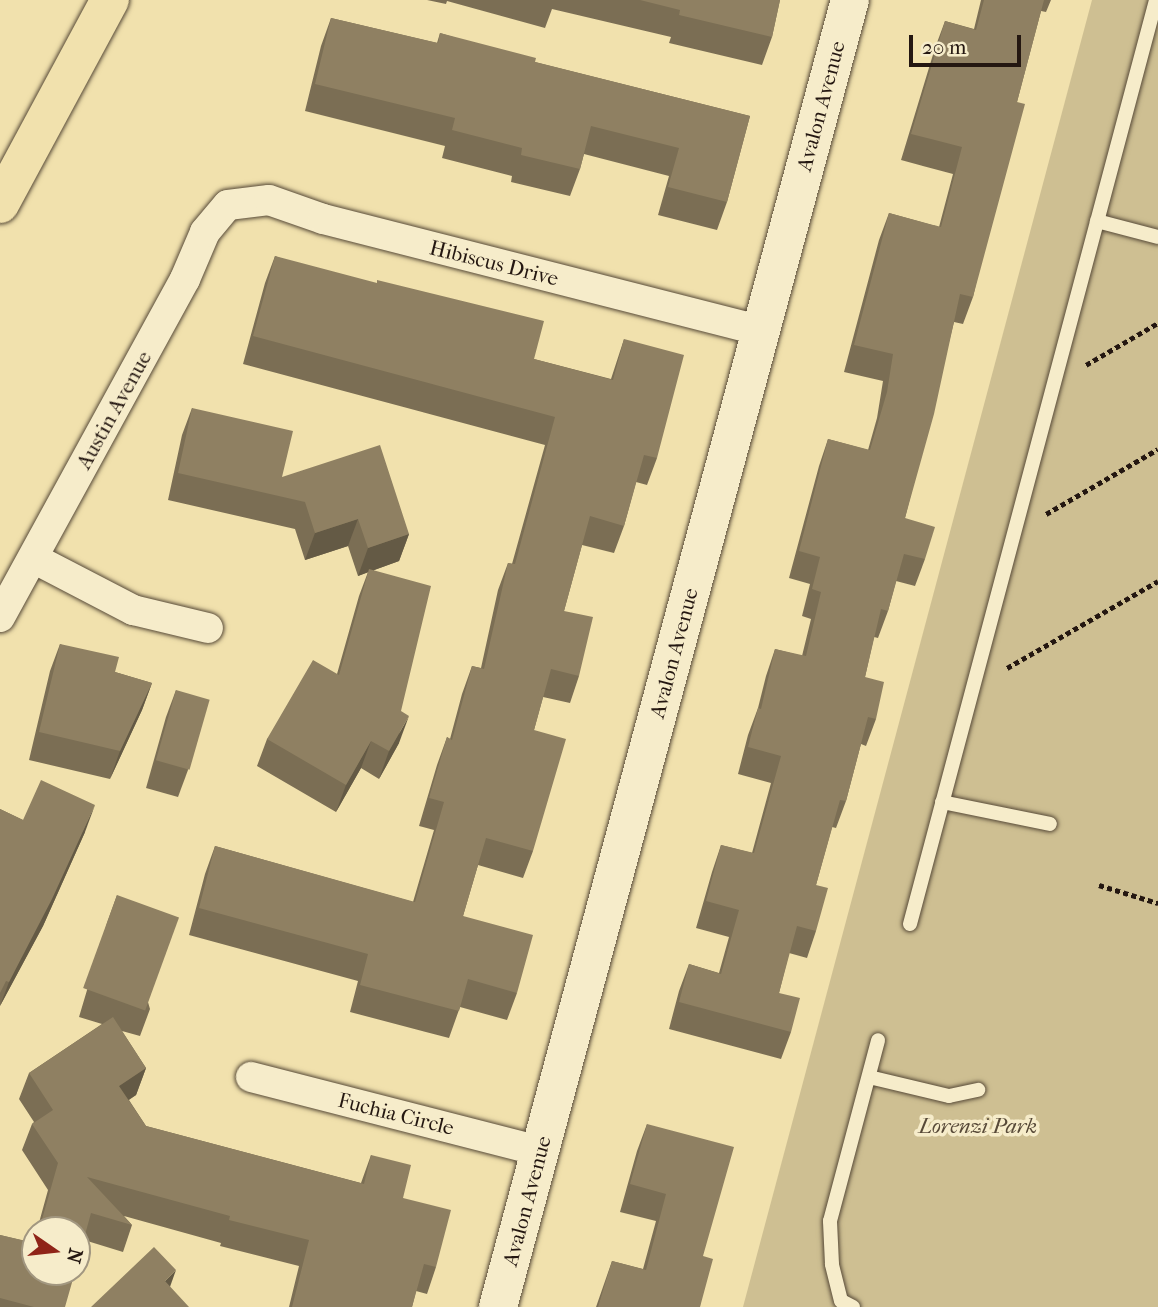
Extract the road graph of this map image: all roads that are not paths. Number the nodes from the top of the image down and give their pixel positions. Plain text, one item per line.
1 (110, 0) edge
2 (850, 0) edge
3 (1156, 0) edge
4 (0, 204) edge
5 (228, 205) joint
6 (1097, 221) junction
7 (1158, 237) edge
8 (761, 331) junction
9 (33, 558) junction
10 (0, 617) edge
11 (208, 628) dead end
12 (942, 802) junction
13 (1050, 824) dead end
14 (910, 924) dead end
15 (878, 1040) dead end
16 (251, 1077) dead end
17 (869, 1077) junction
18 (978, 1090) dead end
19 (540, 1151) junction
20 (498, 1307) edge
21 (853, 1307) edge

1 - 4 highway
2 - 8 street, Avalon Avenue
3 - 6 lane
5 - 8 street, Hibiscus Drive
5 - 9 street, Austin Avenue
6 - 7 lane
6 - 12 lane
8 - 19 street, Avalon Avenue
9 - 10 street, Austin Avenue
9 - 11 street
12 - 13 lane
12 - 14 lane
15 - 17 lane
16 - 19 street, Fuchia Circle
17 - 18 lane
17 - 21 lane
19 - 20 street, Avalon Avenue

